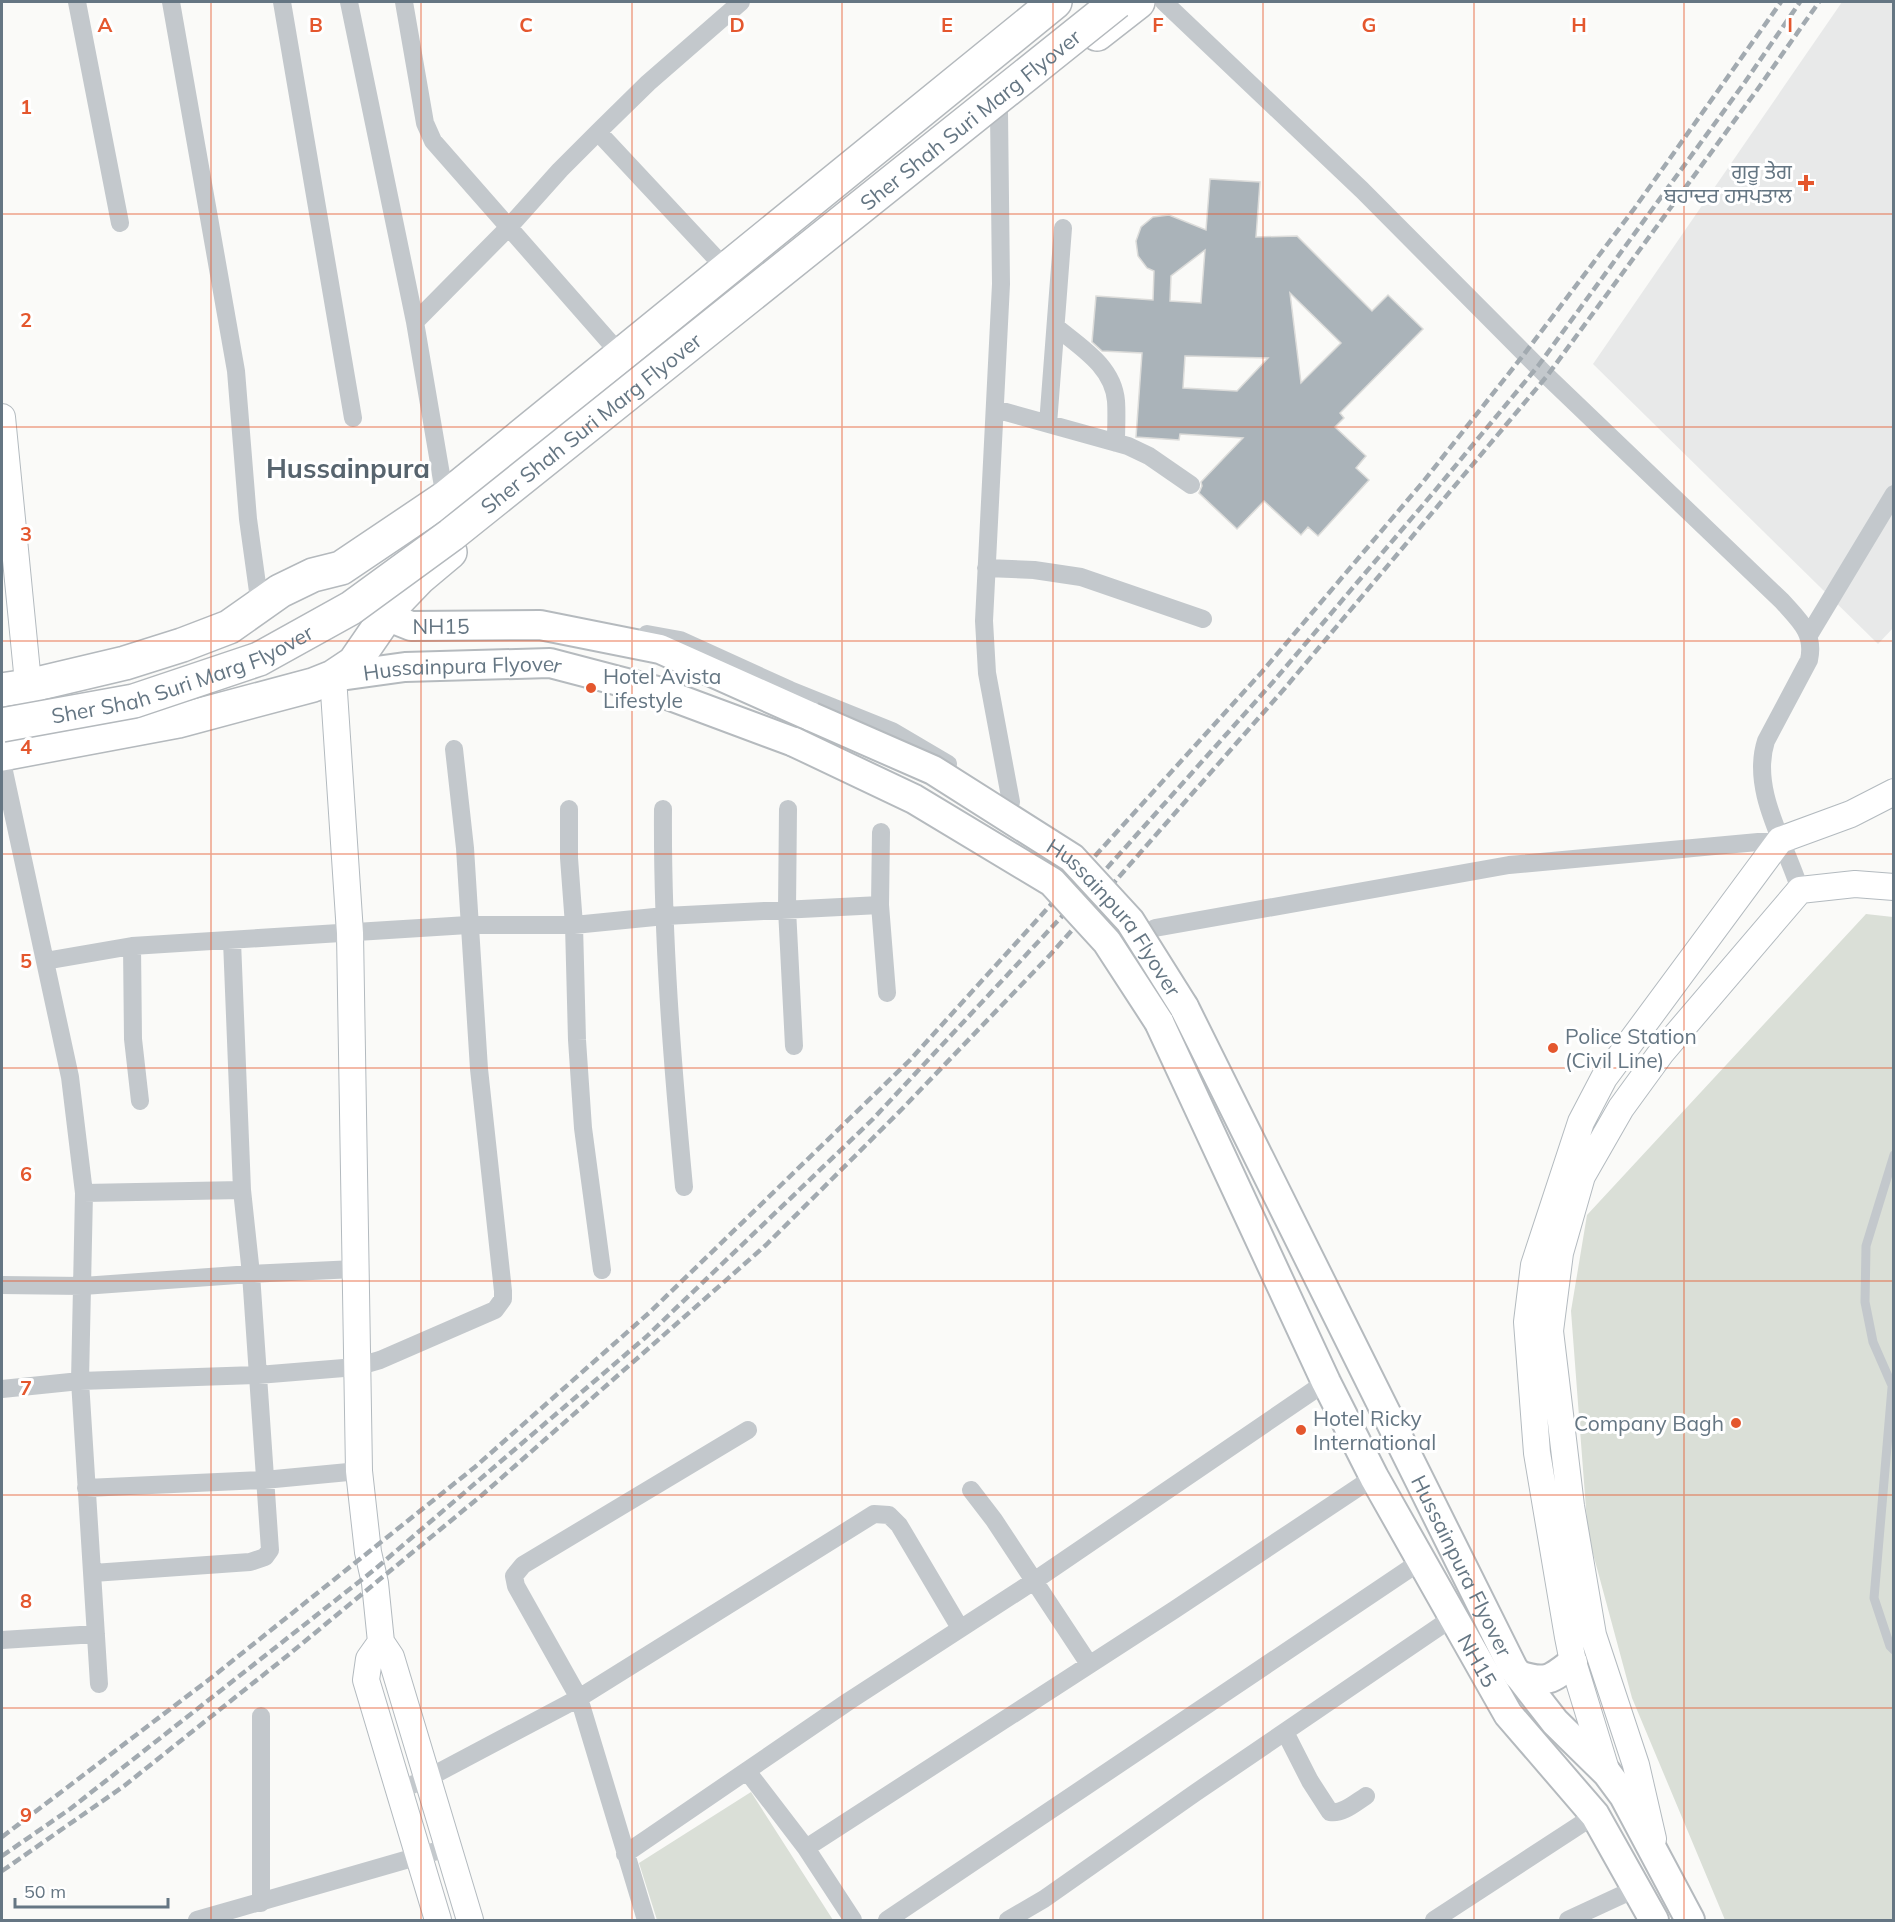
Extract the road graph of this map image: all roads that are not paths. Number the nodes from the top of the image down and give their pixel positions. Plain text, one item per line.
1 (77, 2) edge
2 (171, 2) edge
3 (282, 2) edge
4 (350, 2) edge
5 (404, 2) edge
6 (741, 2) edge
7 (1055, 2) edge
8 (1086, 2) edge
9 (1117, 2) edge
10 (1138, 2) edge
11 (1164, 2) edge
12 (999, 112) junction
13 (598, 132) junction
14 (120, 224) dead end
15 (509, 227) junction
16 (1063, 228) dead end
17 (726, 269) junction
18 (415, 322) junction
19 (1056, 327) junction
20 (621, 355) junction
21 (994, 409) junction
22 (2, 417) edge
23 (353, 418) dead end
24 (1048, 424) junction
25 (1116, 443) junction
26 (1191, 485) dead end
27 (1893, 494) edge
28 (445, 498) junction
29 (340, 568) junction
30 (986, 568) junction
31 (260, 606) junction
32 (378, 618) junction
33 (1203, 619) dead end
34 (481, 626) junction
35 (229, 627) junction
36 (1809, 635) junction
37 (333, 677) junction
38 (15, 688) edge
39 (260, 698) junction
40 (2, 705) edge
41 (2, 725) edge
42 (454, 748) dead end
43 (34, 749) junction
44 (2, 754) edge
45 (2, 762) edge
46 (1893, 792) edge
47 (663, 809) dead end
48 (788, 809) dead end
49 (569, 810) dead end
50 (881, 832) dead end
51 (1780, 840) junction
52 (1893, 887) edge
53 (1800, 890) junction
54 (880, 905) junction
55 (787, 909) junction
56 (665, 916) junction
57 (468, 925) junction
58 (574, 925) junction
59 (1155, 928) dead end
60 (350, 933) junction
61 (232, 941) junction
62 (132, 946) junction
63 (45, 961) junction
64 (887, 993) dead end
65 (794, 1046) dead end
66 (140, 1101) dead end
67 (1893, 1155) edge
68 (684, 1187) dead end
69 (242, 1190) junction
70 (84, 1193) junction
71 (355, 1269) junction
72 (602, 1270) dead end
73 (251, 1274) junction
74 (2, 1285) edge
75 (83, 1287) junction
76 (356, 1367) junction
77 (1322, 1373) junction
78 (258, 1375) junction
79 (80, 1381) junction
80 (2, 1389) edge
81 (1893, 1389) edge
82 (747, 1430) dead end
83 (359, 1471) junction
84 (1374, 1477) junction
85 (264, 1480) junction
86 (86, 1488) junction
87 (971, 1490) dead end
88 (1421, 1561) junction
89 (93, 1573) junction
90 (1034, 1581) junction
91 (1452, 1618) junction
92 (960, 1628) junction
93 (96, 1634) junction
94 (2, 1640) edge
95 (381, 1642) junction
96 (1893, 1650) edge
97 (1573, 1662) junction
98 (1089, 1664) junction
99 (1518, 1675) junction
100 (99, 1684) dead end
101 (579, 1698) junction
102 (261, 1716) dead end
103 (1285, 1732) junction
104 (747, 1771) junction
105 (1607, 1773) junction
106 (428, 1778) junction
107 (400, 1790) junction
108 (1366, 1796) dead end
109 (1595, 1815) junction
110 (447, 1848) junction
111 (806, 1848) junction
112 (626, 1854) junction
113 (418, 1856) junction
114 (1658, 1859) junction
115 (1637, 1888) junction
116 (261, 1903) junction
117 (241, 1914) edge
118 (197, 1920) edge
119 (438, 1920) edge
120 (470, 1920) edge
121 (646, 1920) edge
122 (853, 1920) edge
123 (887, 1920) edge
124 (1008, 1920) edge
125 (1434, 1920) edge
126 (1568, 1920) edge
127 (1654, 1920) edge
128 (1690, 1920) edge

1 - 14 street
2 - 31 street
3 - 23 street
4 - 18 street
5 - 15 street
6 - 13 street
7 - 17 highway
8 - 40 highway, Sher Shah Suri Marg Flyover
9 - 41 highway, Sher Shah Suri Marg Flyover, bridge
10 - 12 highway
11 - 36 street
12 - 21 street
12 - 32 highway
13 - 15 street
13 - 17 street
15 - 18 street
15 - 20 street
16 - 19 street
17 - 20 highway
18 - 28 street
19 - 24 street
19 - 25 street
20 - 28 highway
21 - 24 street
21 - 30 street
22 - 38 main road
24 - 25 street
25 - 26 street
27 - 36 street
28 - 29 highway
29 - 31 highway
29 - 32 highway
30 - 33 street
30 - 34 street
31 - 35 highway
32 - 34 main road, NH15
32 - 37 highway
34 - 99 main road, Hussainpura Flyover, bridge
35 - 38 highway
35 - 39 highway
36 - 51 street
37 - 39 highway
37 - 60 main road
37 - 77 main road, Hussainpura Flyover, bridge
38 - 43 main road
39 - 43 highway
42 - 57 street
43 - 44 highway
45 - 63 street
46 - 51 main road
47 - 56 street
48 - 55 street
49 - 58 street
50 - 54 street
51 - 53 street
51 - 59 street
51 - 97 main road
52 - 53 main road
53 - 114 main road
54 - 55 street
54 - 64 street
55 - 56 street
55 - 65 street
56 - 58 street
56 - 68 street
57 - 58 street
57 - 60 street
57 - 76 street
58 - 72 street
60 - 61 street
60 - 71 main road
61 - 62 street
61 - 69 street
62 - 63 street
62 - 66 street
63 - 70 street
67 - 81 lane
69 - 70 street
69 - 73 street
70 - 75 street
71 - 73 street
71 - 76 main road
73 - 75 street
73 - 78 street
74 - 75 street
75 - 79 street
76 - 78 street
76 - 83 main road
77 - 84 main road, NH15
77 - 90 street
78 - 79 street
78 - 85 street
79 - 80 street
79 - 86 street
81 - 96 lane
82 - 101 street
83 - 85 street
83 - 95 main road
84 - 88 main road, NH15
84 - 98 street
85 - 86 street
85 - 89 street
86 - 89 street
87 - 90 street
88 - 91 main road, NH15
88 - 123 street
89 - 93 street
90 - 92 street
90 - 98 street
91 - 103 street
91 - 109 main road, NH15
92 - 101 street
92 - 104 street
93 - 94 street
93 - 100 street
95 - 106 main road
95 - 107 main road
97 - 99 main road
97 - 105 main road
98 - 111 street
99 - 105 main road, NH15
101 - 106 street
101 - 112 street
102 - 116 street
103 - 108 street
103 - 124 street
104 - 111 street
104 - 112 street
105 - 114 main road, NH15
106 - 107 street
106 - 110 main road
107 - 113 main road
109 - 115 main road, NH15
109 - 125 street
110 - 113 street
110 - 120 main road
111 - 122 street
112 - 121 street
113 - 116 street
113 - 119 main road
114 - 128 main road, NH15
115 - 126 street
115 - 127 main road, NH15
116 - 117 street
117 - 118 street

